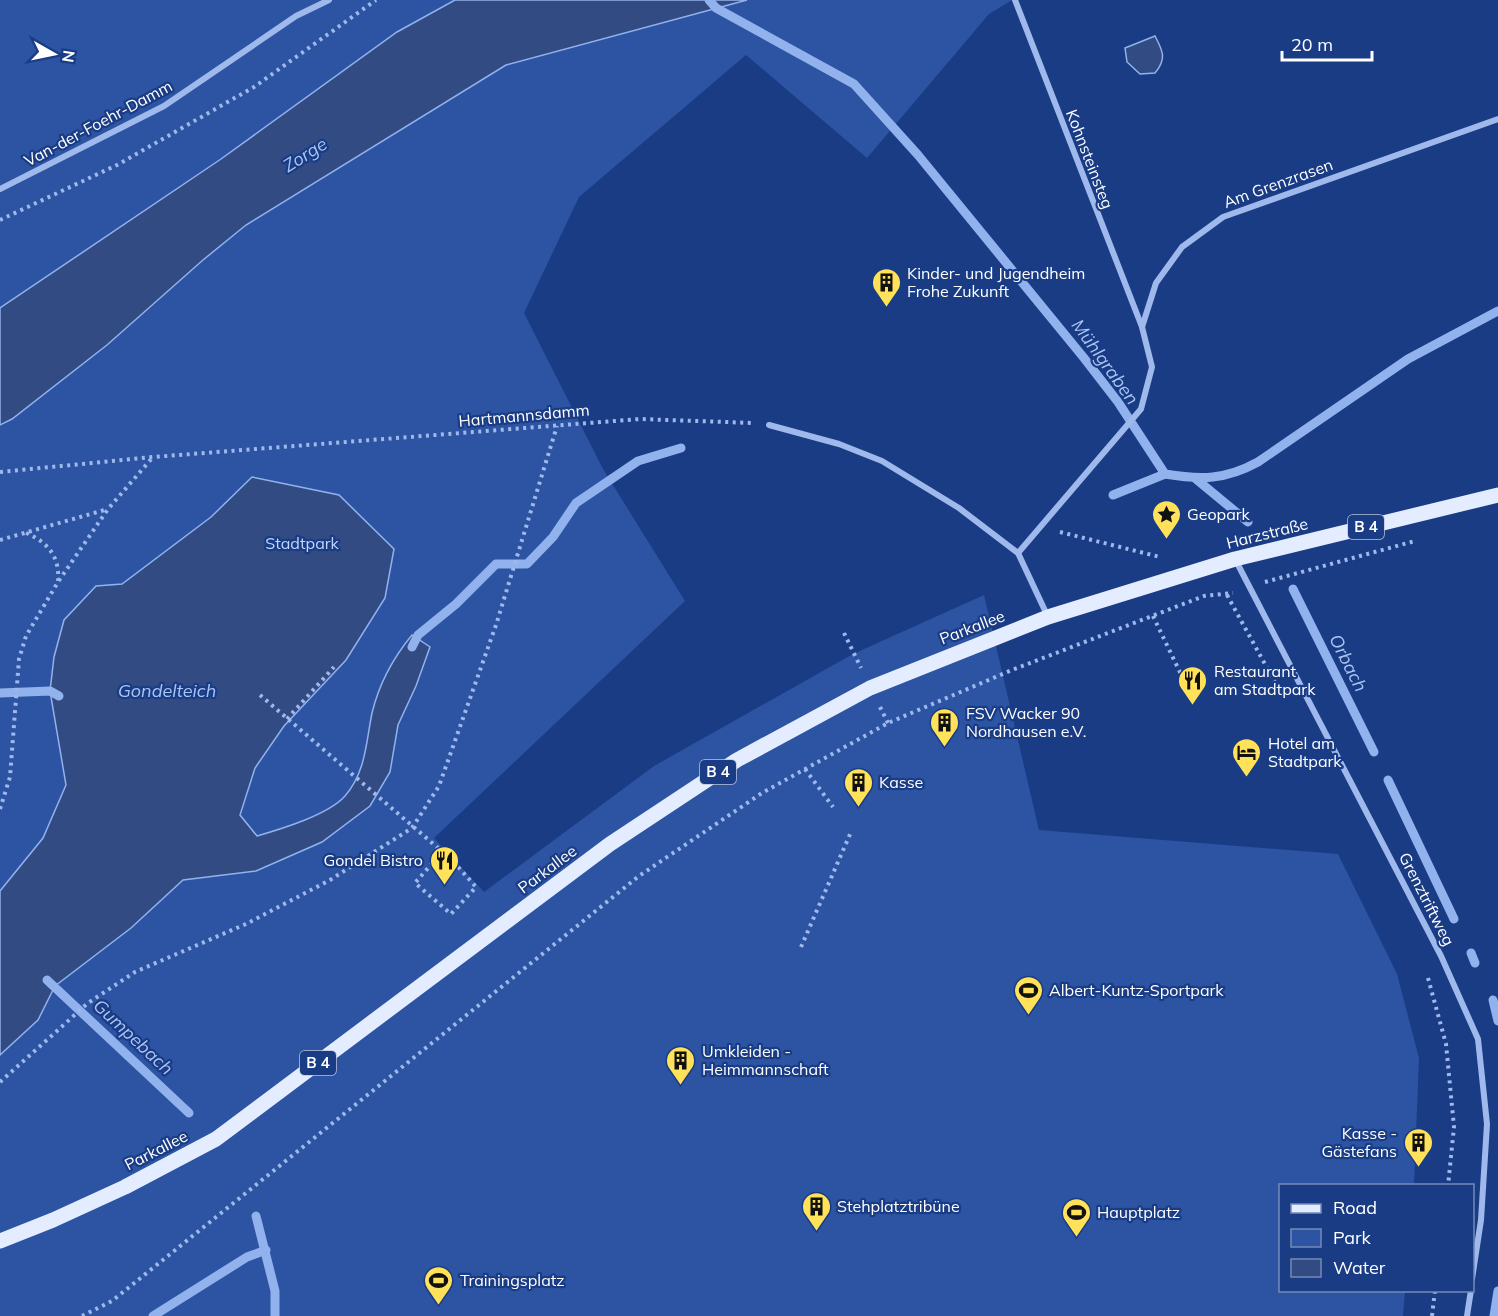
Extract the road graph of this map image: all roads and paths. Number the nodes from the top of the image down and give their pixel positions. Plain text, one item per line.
1 (329, 0) edge
2 (376, 0) edge
3 (1015, 0) edge
4 (1498, 119) edge
5 (0, 189) edge
6 (0, 219) edge
7 (1142, 327) junction
8 (769, 424) joint
9 (557, 426) junction
10 (153, 457) junction
11 (0, 472) edge
12 (1498, 495) edge
13 (108, 509) junction
14 (1041, 527) junction
15 (26, 532) junction
16 (0, 540) edge
17 (1419, 540) dead end
18 (1018, 553) junction
19 (1164, 558) dead end
20 (1235, 559) junction
21 (58, 582) junction
22 (1250, 588) junction
23 (1227, 595) junction
24 (1153, 616) junction
25 (1048, 617) junction
26 (334, 667) dead end
27 (1190, 693) dead end
28 (260, 695) dead end
29 (1284, 698) dead end
30 (287, 719) junction
31 (805, 769) junction
32 (833, 807) dead end
33 (0, 809) edge
34 (412, 828) junction
35 (851, 832) dead end
36 (442, 852) junction
37 (801, 947) dead end
38 (1423, 967) dead end
39 (0, 1082) edge
40 (1448, 1184) edge
41 (0, 1241) edge
42 (1474, 1272) edge
43 (1435, 1292) edge
44 (1471, 1292) edge
45 (82, 1316) edge
46 (1432, 1316) edge
47 (1467, 1316) edge

1 - 5 street, Van-der-Foehr-Damm
2 - 6 path
3 - 7 street, Kohnsteinsteg
4 - 7 street, Am Grenzrasen
7 - 14 street
8 - 9 path, Hartmannsdamm
8 - 18 street
9 - 10 path, Hartmannsdamm
9 - 34 path
10 - 11 path, Hartmannsdamm
10 - 13 path
12 - 20 main road, Harzstraße / B 4
13 - 15 path
13 - 21 path
14 - 18 street
14 - 19 path
15 - 16 path
15 - 21 path
17 - 22 path
18 - 25 street
20 - 22 street, Grenztriftweg
20 - 25 main road, Harzstraße / B 4
21 - 33 path
22 - 23 path
22 - 42 street, Grenztriftweg
23 - 24 path
23 - 29 path
24 - 27 path
24 - 31 path
25 - 41 main road, Parkallee / B 4
26 - 30 path
28 - 30 path
30 - 34 path
31 - 32 path
31 - 45 path
34 - 36 path
34 - 39 path
35 - 37 path
36 - 36 path
38 - 40 path
43 - 46 path
44 - 47 street

